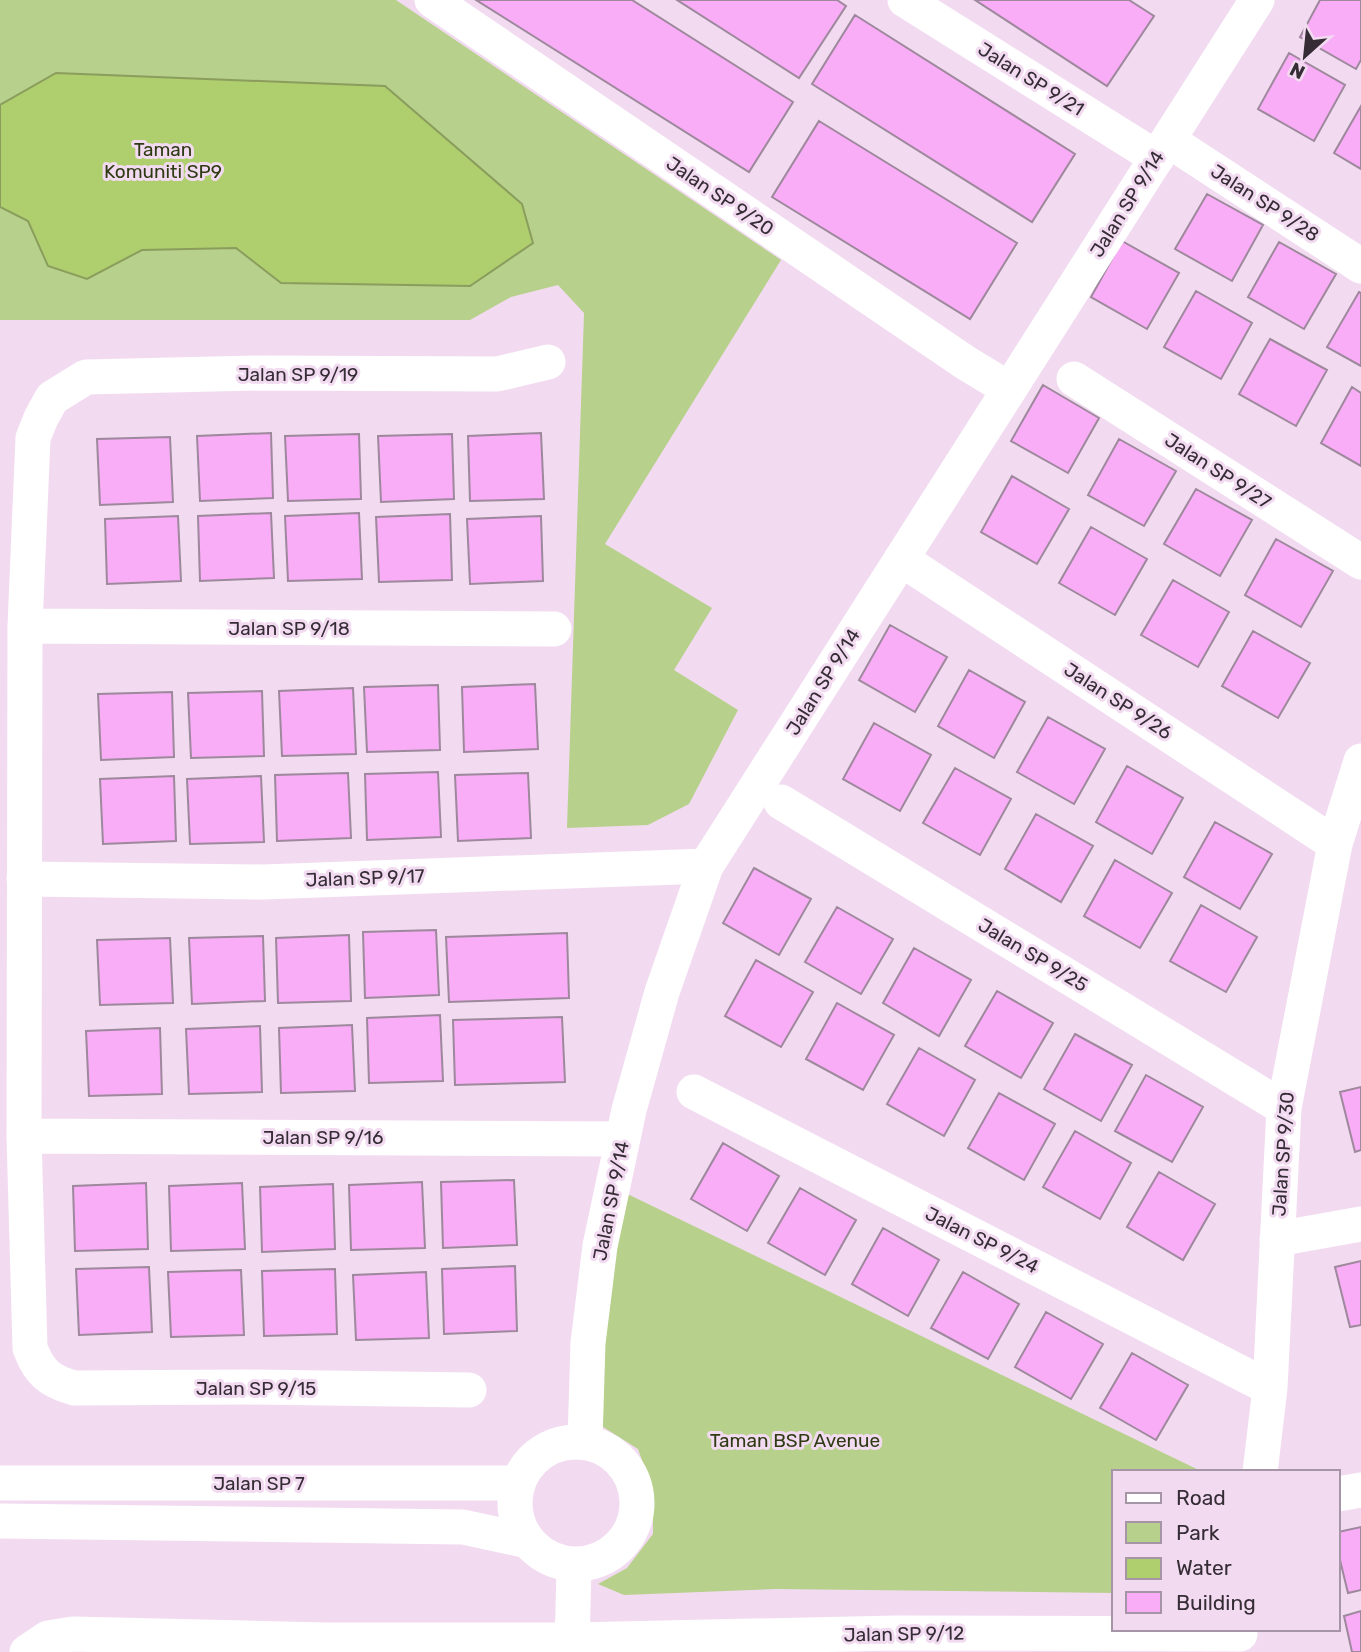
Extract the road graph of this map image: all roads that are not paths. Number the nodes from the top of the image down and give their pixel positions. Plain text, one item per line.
1 (432, 0) edge
2 (905, 0) edge
3 (1257, 0) edge
4 (1162, 149) junction
5 (1361, 266) edge
6 (548, 362) dead end
7 (1074, 379) dead end
8 (1009, 390) junction
9 (901, 559) junction
10 (1361, 562) edge
11 (25, 626) junction
12 (554, 629) dead end
13 (1361, 761) edge
14 (781, 802) dead end
15 (1335, 844) junction
16 (706, 866) junction
17 (24, 879) junction
18 (694, 1092) dead end
19 (1284, 1108) junction
20 (24, 1136) junction
21 (623, 1139) junction
22 (1361, 1224) edge
23 (1278, 1239) junction
24 (1270, 1388) junction
25 (469, 1390) dead end
26 (585, 1441) junction
27 (1260, 1470) edge
28 (0, 1483) edge
29 (517, 1483) junction
30 (1361, 1490) edge
31 (1340, 1494) edge
32 (0, 1521) edge
33 (528, 1541) junction
34 (574, 1564) junction
35 (1240, 1638) edge
36 (573, 1646) edge
37 (26, 1652) edge

1 - 8 street, Jalan SP 9/20
2 - 4 street, Jalan SP 9/21
3 - 4 street, Jalan SP 9/14
4 - 5 street, Jalan SP 9/28
4 - 8 street, Jalan SP 9/14
6 - 11 street, Jalan SP 9/19
7 - 10 street, Jalan SP 9/27
8 - 9 street, Jalan SP 9/14
9 - 15 street, Jalan SP 9/26
9 - 16 street, Jalan SP 9/14
11 - 12 street, Jalan SP 9/18
11 - 17 street
13 - 15 street, Jalan SP 9/30
14 - 19 street, Jalan SP 9/25
15 - 19 street, Jalan SP 9/30
16 - 17 street, Jalan SP 9/17
16 - 21 street, Jalan SP 9/14
17 - 20 street
18 - 24 street, Jalan SP 9/24
19 - 23 street, Jalan SP 9/30
20 - 21 street, Jalan SP 9/16
20 - 25 street, Jalan SP 9/15
21 - 26 street, Jalan SP 9/14
22 - 23 street
23 - 24 street, Jalan SP 9/30
24 - 27 street, Jalan SP 9/30
26 - 29 street
26 - 34 street
28 - 29 street, Jalan SP 7
29 - 33 street
30 - 31 street
32 - 33 street
33 - 34 street
34 - 36 street
35 - 36 street, Jalan SP 9/12
36 - 37 street, Jalan SP 9/12

